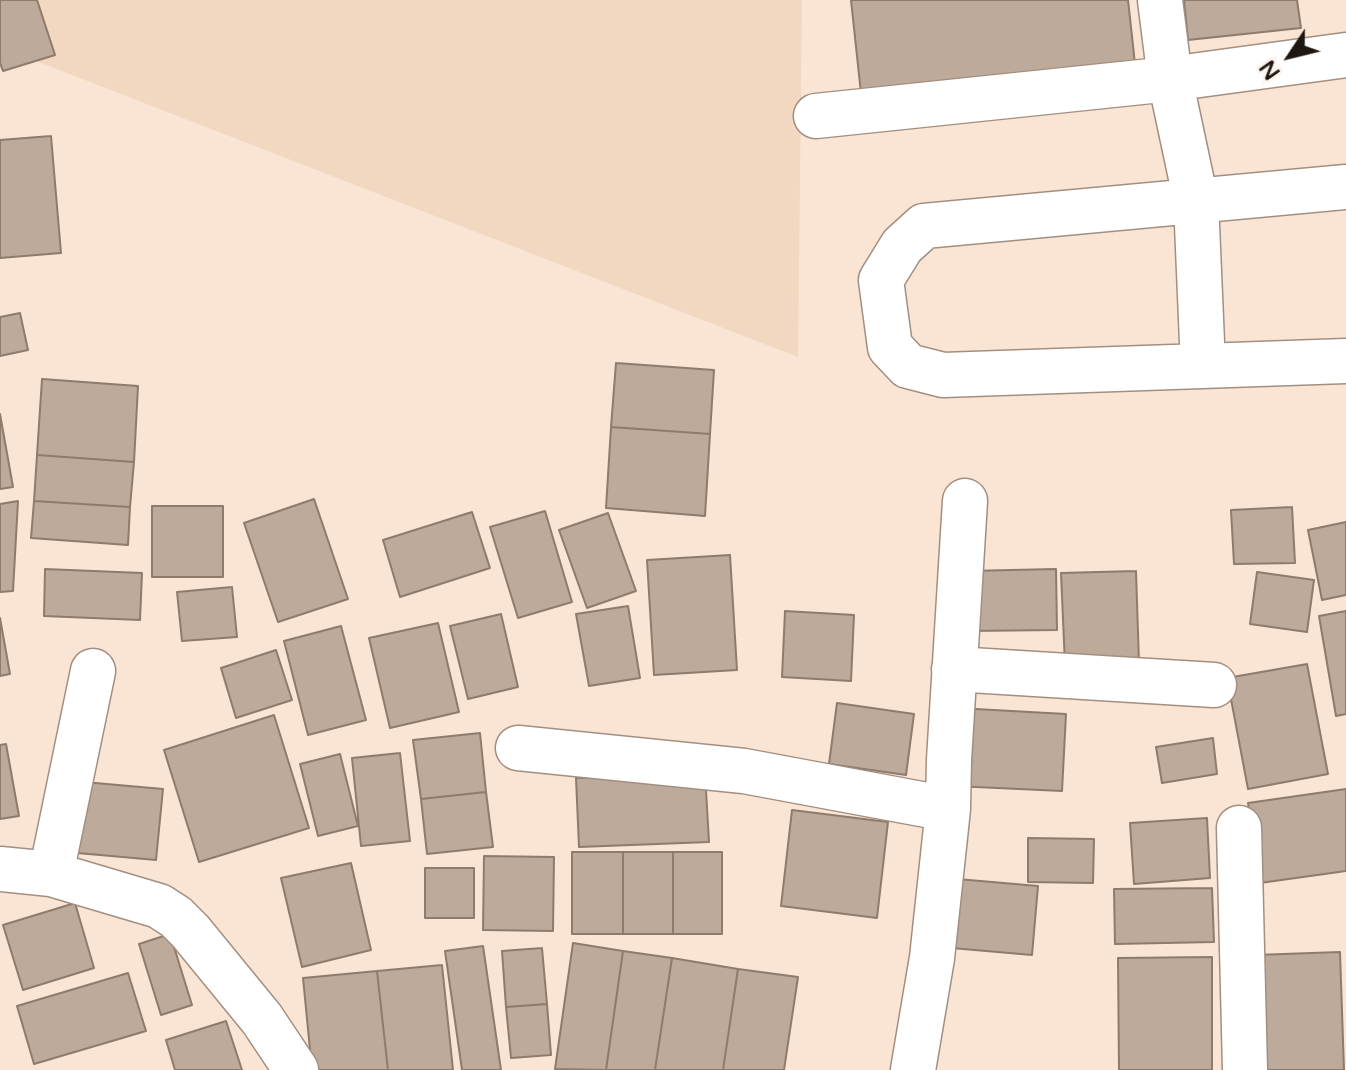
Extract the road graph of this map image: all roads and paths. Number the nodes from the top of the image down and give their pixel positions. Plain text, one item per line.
1 (1160, 0) edge
2 (1346, 55) edge
3 (1170, 79) junction
4 (816, 116) dead end
5 (1346, 187) edge
6 (1196, 201) junction
7 (1346, 361) edge
8 (1203, 366) junction
9 (965, 501) dead end
10 (954, 669) junction
11 (93, 671) dead end
12 (1214, 685) dead end
13 (518, 748) dead end
14 (948, 809) junction
15 (1239, 828) dead end
16 (0, 869) edge
17 (51, 874) junction
18 (296, 1070) edge
19 (913, 1070) edge
20 (1245, 1070) edge

1 - 3 street
2 - 3 street
3 - 4 street
3 - 6 street
5 - 6 street
6 - 8 street
6 - 8 street
7 - 8 street
9 - 10 street
10 - 12 street
10 - 14 street
11 - 17 street
13 - 14 street
14 - 19 street
15 - 20 street
16 - 17 street
17 - 18 street

